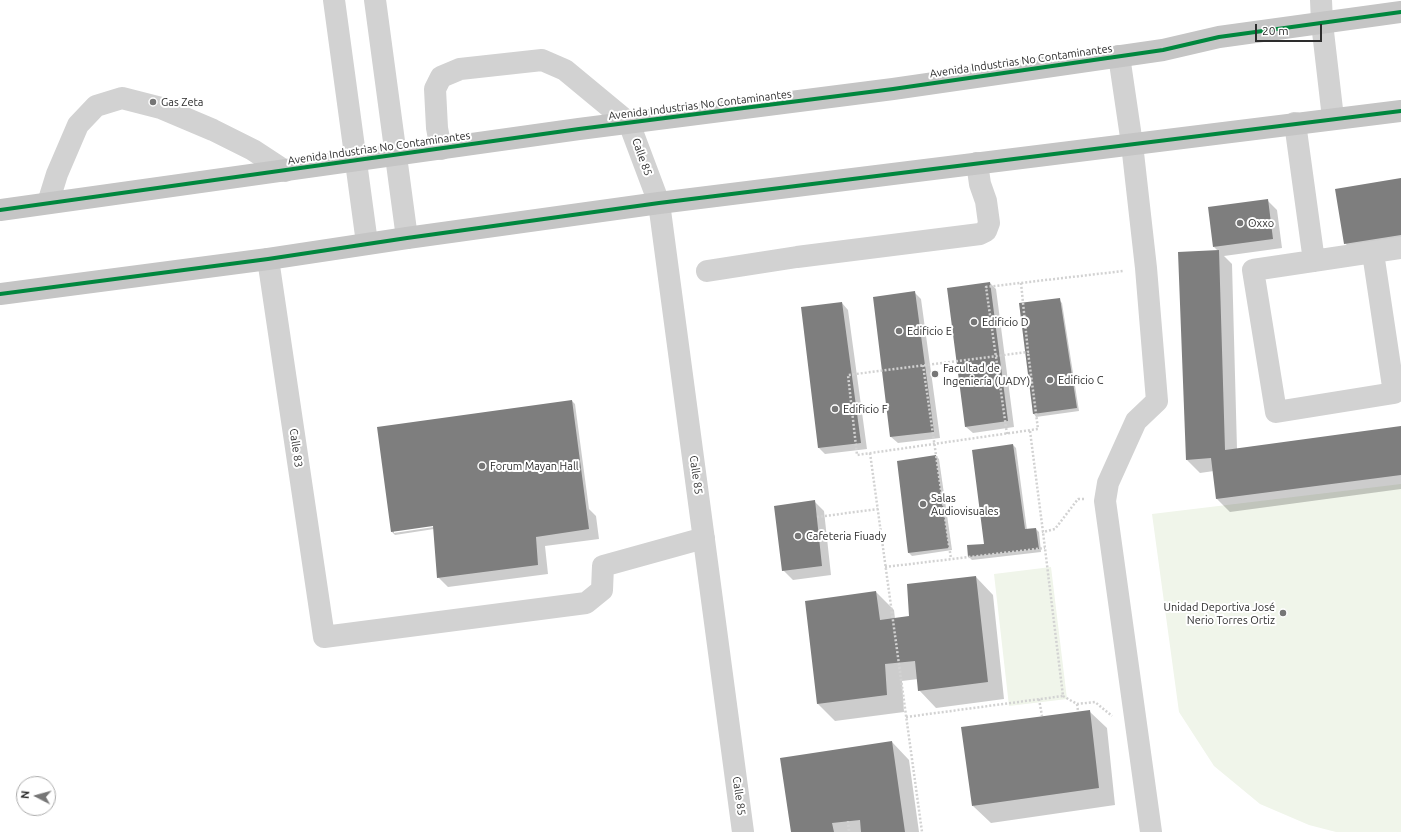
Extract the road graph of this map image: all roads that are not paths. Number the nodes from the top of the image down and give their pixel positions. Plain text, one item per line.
1 (334, 0) edge
2 (375, 0) edge
3 (1321, 0) edge
4 (1401, 12) edge
5 (1322, 23) junction
6 (1119, 56) junction
7 (1401, 111) edge
8 (1333, 118) junction
9 (630, 123) junction
10 (1295, 123) junction
11 (1132, 144) junction
12 (441, 149) junction
13 (397, 155) junction
14 (357, 161) junction
15 (976, 164) junction
16 (285, 171) junction
17 (48, 203) junction
18 (659, 203) junction
19 (0, 210) edge
20 (407, 238) junction
21 (367, 243) junction
22 (1401, 248) edge
23 (1373, 253) junction
24 (268, 258) junction
25 (1314, 261) junction
26 (707, 271) dead end
27 (0, 294) edge
28 (704, 538) junction
29 (743, 832) edge
30 (1151, 832) edge

1 - 14 street
2 - 13 street
3 - 5 street
4 - 5 main road, Avenida Industrias No Contaminantes
5 - 6 main road, Avenida Industrias No Contaminantes
5 - 8 street
6 - 9 main road, Avenida Industrias No Contaminantes
6 - 11 street
7 - 8 main road
8 - 10 main road
9 - 12 main road, Avenida Industrias No Contaminantes
9 - 12 street
9 - 18 street, Calle 85
10 - 11 main road
10 - 25 street
11 - 15 main road
11 - 30 street
12 - 13 main road, Avenida Industrias No Contaminantes
13 - 14 main road, Avenida Industrias No Contaminantes
13 - 20 street
14 - 16 main road, Avenida Industrias No Contaminantes
14 - 21 street
15 - 18 main road
15 - 26 street
16 - 17 main road, Avenida Industrias No Contaminantes
16 - 17 street
17 - 19 main road, Avenida Industrias No Contaminantes
18 - 20 main road
18 - 28 street, Calle 85
20 - 21 main road
21 - 24 main road
22 - 23 street
23 - 25 street
23 - 25 street
24 - 27 main road
24 - 28 street, Calle 83
28 - 29 street, Calle 85

